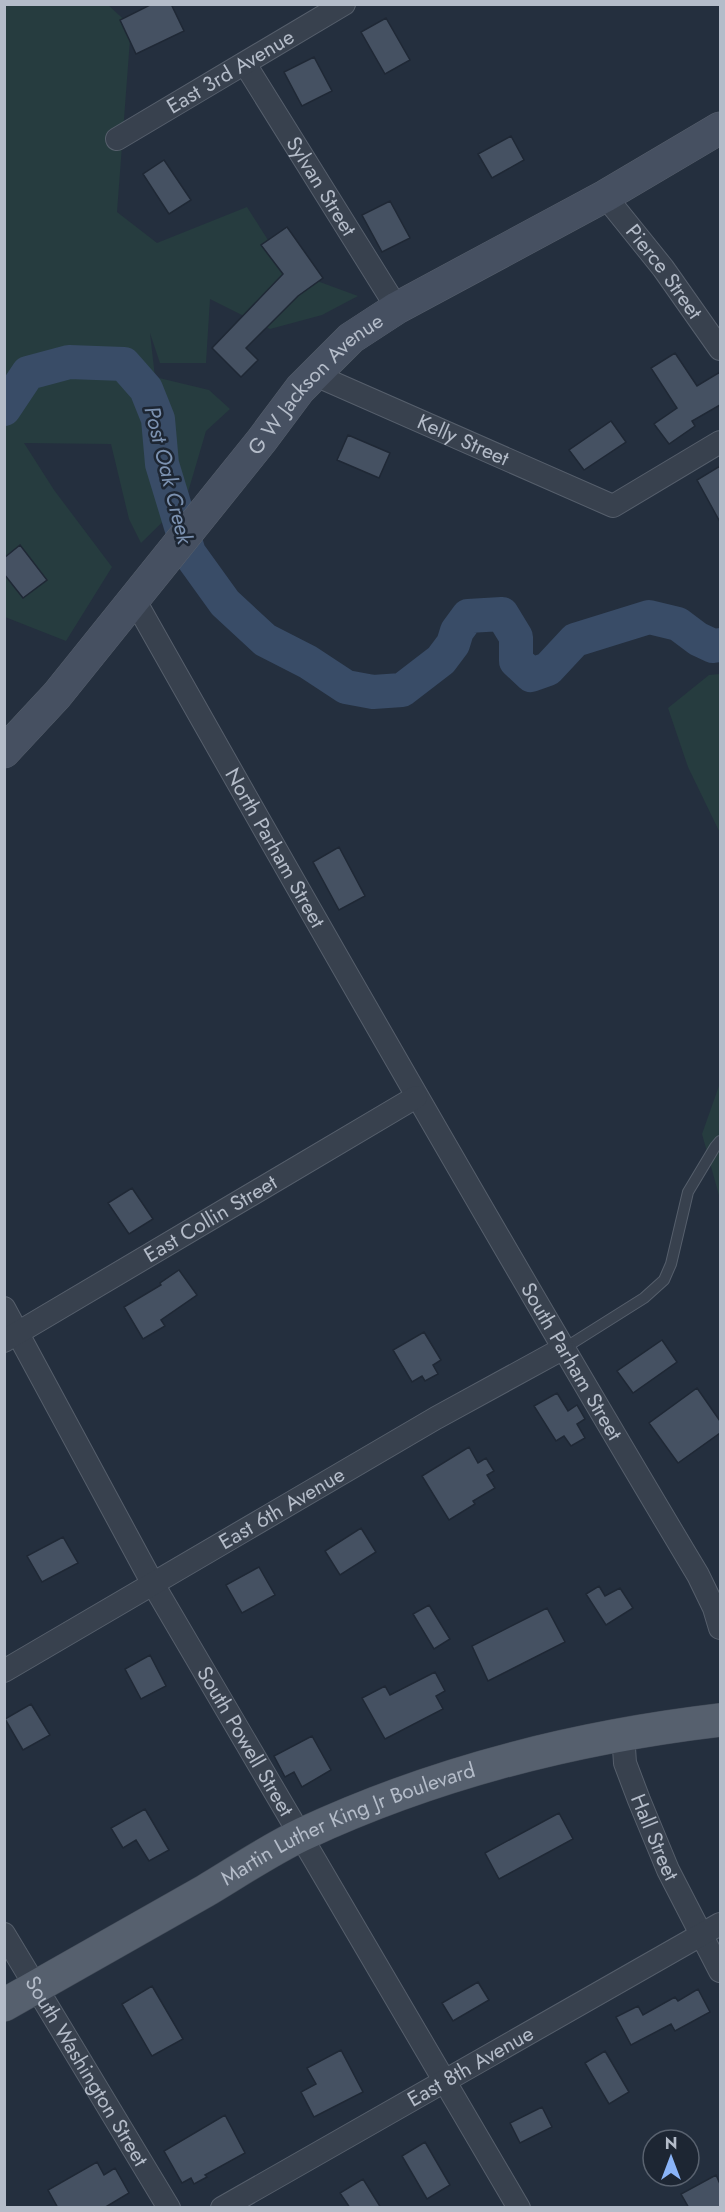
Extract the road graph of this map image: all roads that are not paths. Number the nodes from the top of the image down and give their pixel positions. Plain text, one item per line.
1 (344, 4) edge
2 (245, 64) junction
3 (720, 128) edge
4 (117, 139) dead end
5 (605, 196) junction
6 (397, 308) junction
7 (720, 349) edge
8 (314, 374) junction
9 (720, 442) edge
10 (137, 596) junction
11 (4, 752) edge
12 (416, 1097) junction
13 (720, 1141) edge
14 (4, 1308) edge
15 (12, 1337) edge
16 (562, 1349) junction
17 (153, 1584) junction
18 (720, 1628) edge
19 (4, 1671) edge
20 (720, 1720) edge
21 (622, 1733) junction
22 (301, 1836) junction
23 (711, 1930) edge
24 (4, 1934) edge
25 (720, 1971) edge
26 (35, 1988) junction
27 (4, 2006) edge
28 (444, 2080) junction
29 (169, 2208) edge
30 (222, 2208) edge
31 (519, 2208) edge

1 - 2 street, East 3rd Avenue
2 - 4 street, East 3rd Avenue
2 - 6 street, Sylvan Street
3 - 5 street, G W Jackson Avenue
5 - 6 street, G W Jackson Avenue
5 - 7 street, Pierce Street
6 - 8 street, G W Jackson Avenue
8 - 9 street, Kelly Street
8 - 10 street, G W Jackson Avenue
10 - 11 street, G W Jackson Avenue
10 - 12 street, North Parham Street
12 - 15 street, East Collin Street
12 - 16 street, South Parham Street
13 - 16 lane
14 - 15 street, South Powell Street
15 - 17 street, South Powell Street
16 - 17 street, East 6th Avenue
16 - 18 street, South Parham Street
17 - 19 street, East 6th Avenue
17 - 22 street, South Powell Street
20 - 21 main road, Martin Luther King Jr Boulevard
21 - 22 main road, Martin Luther King Jr Boulevard
21 - 23 street, Hall Street
22 - 26 main road, Martin Luther King Jr Boulevard
22 - 28 street, South Powell Street
23 - 25 street, Hall Street
23 - 28 street, East 8th Avenue
24 - 26 street, South Washington Street
26 - 27 main road, Martin Luther King Jr Boulevard
26 - 29 street, South Washington Street
28 - 30 street, East 8th Avenue
28 - 31 street, South Powell Street

